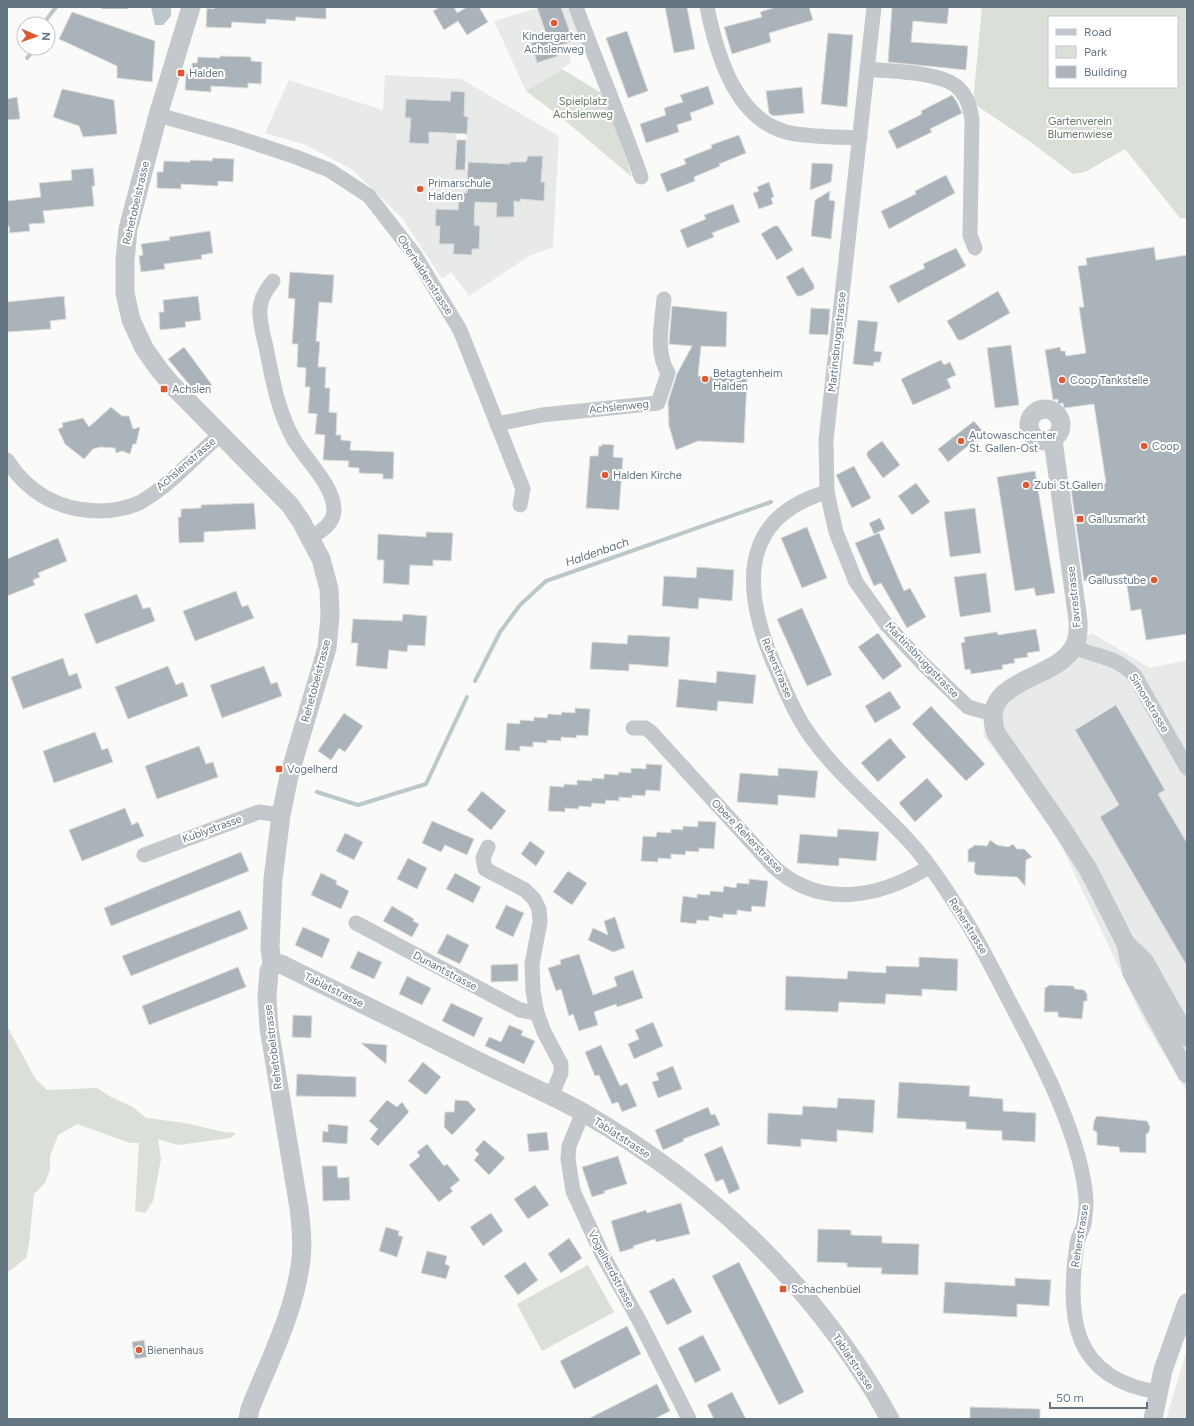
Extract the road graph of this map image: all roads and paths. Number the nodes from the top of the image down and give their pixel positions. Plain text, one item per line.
1 (191, 7) edge
2 (576, 7) edge
3 (707, 7) edge
4 (874, 7) edge
5 (867, 69) junction
6 (158, 115) junction
7 (860, 138) junction
8 (641, 177) dead end
9 (975, 248) dead end
10 (273, 280) dead end
11 (664, 299) dead end
12 (497, 424) junction
13 (220, 434) junction
14 (1053, 440) dead end
15 (7, 460) edge
16 (827, 492) junction
17 (520, 505) dead end
18 (311, 538) junction
19 (1074, 647) junction
20 (992, 714) junction
21 (633, 728) dead end
22 (1187, 768) edge
23 (281, 815) junction
24 (488, 847) dead end
25 (144, 854) dead end
26 (929, 867) junction
27 (356, 923) dead end
28 (1126, 944) junction
29 (272, 965) junction
30 (537, 1013) junction
31 (1187, 1037) edge
32 (1187, 1074) edge
33 (551, 1097) junction
34 (583, 1112) junction
35 (1186, 1307) edge
36 (1158, 1392) junction
37 (248, 1419) edge
38 (689, 1419) edge
39 (890, 1419) edge
40 (1153, 1419) edge

1 - 6 street, Rehetobelstrasse
2 - 8 street
3 - 7 street
4 - 5 street, Martinsbruggstrasse
5 - 7 street, Martinsbruggstrasse
5 - 9 street
6 - 12 street, Oberhaldenstrasse
6 - 13 street, Rehetobelstrasse
7 - 16 street, Martinsbruggstrasse
10 - 18 street
11 - 12 street, Achslenweg
12 - 17 street, Oberhaldenstrasse
13 - 15 street, Achslenstrasse
13 - 18 street, Rehetobelstrasse
14 - 19 street, Favrestrasse
16 - 20 street, Martinsbruggstrasse
16 - 26 street, Reherstrasse
18 - 23 street, Rehetobelstrasse
19 - 20 street
19 - 22 street, Simonstrasse
20 - 28 street
21 - 26 street, Obere Reherstrasse
23 - 25 street, Kublystrasse
23 - 29 street, Rehetobelstrasse
24 - 30 street
26 - 36 street, Reherstrasse
27 - 30 street, Dunantstrasse
28 - 31 street
28 - 32 street
29 - 33 street, Tablatstrasse
29 - 37 street, Rehetobelstrasse
30 - 33 street
33 - 34 street, Tablatstrasse
34 - 38 street, Vogelherdstrasse
34 - 39 street, Tablatstrasse
35 - 36 street
36 - 40 street

